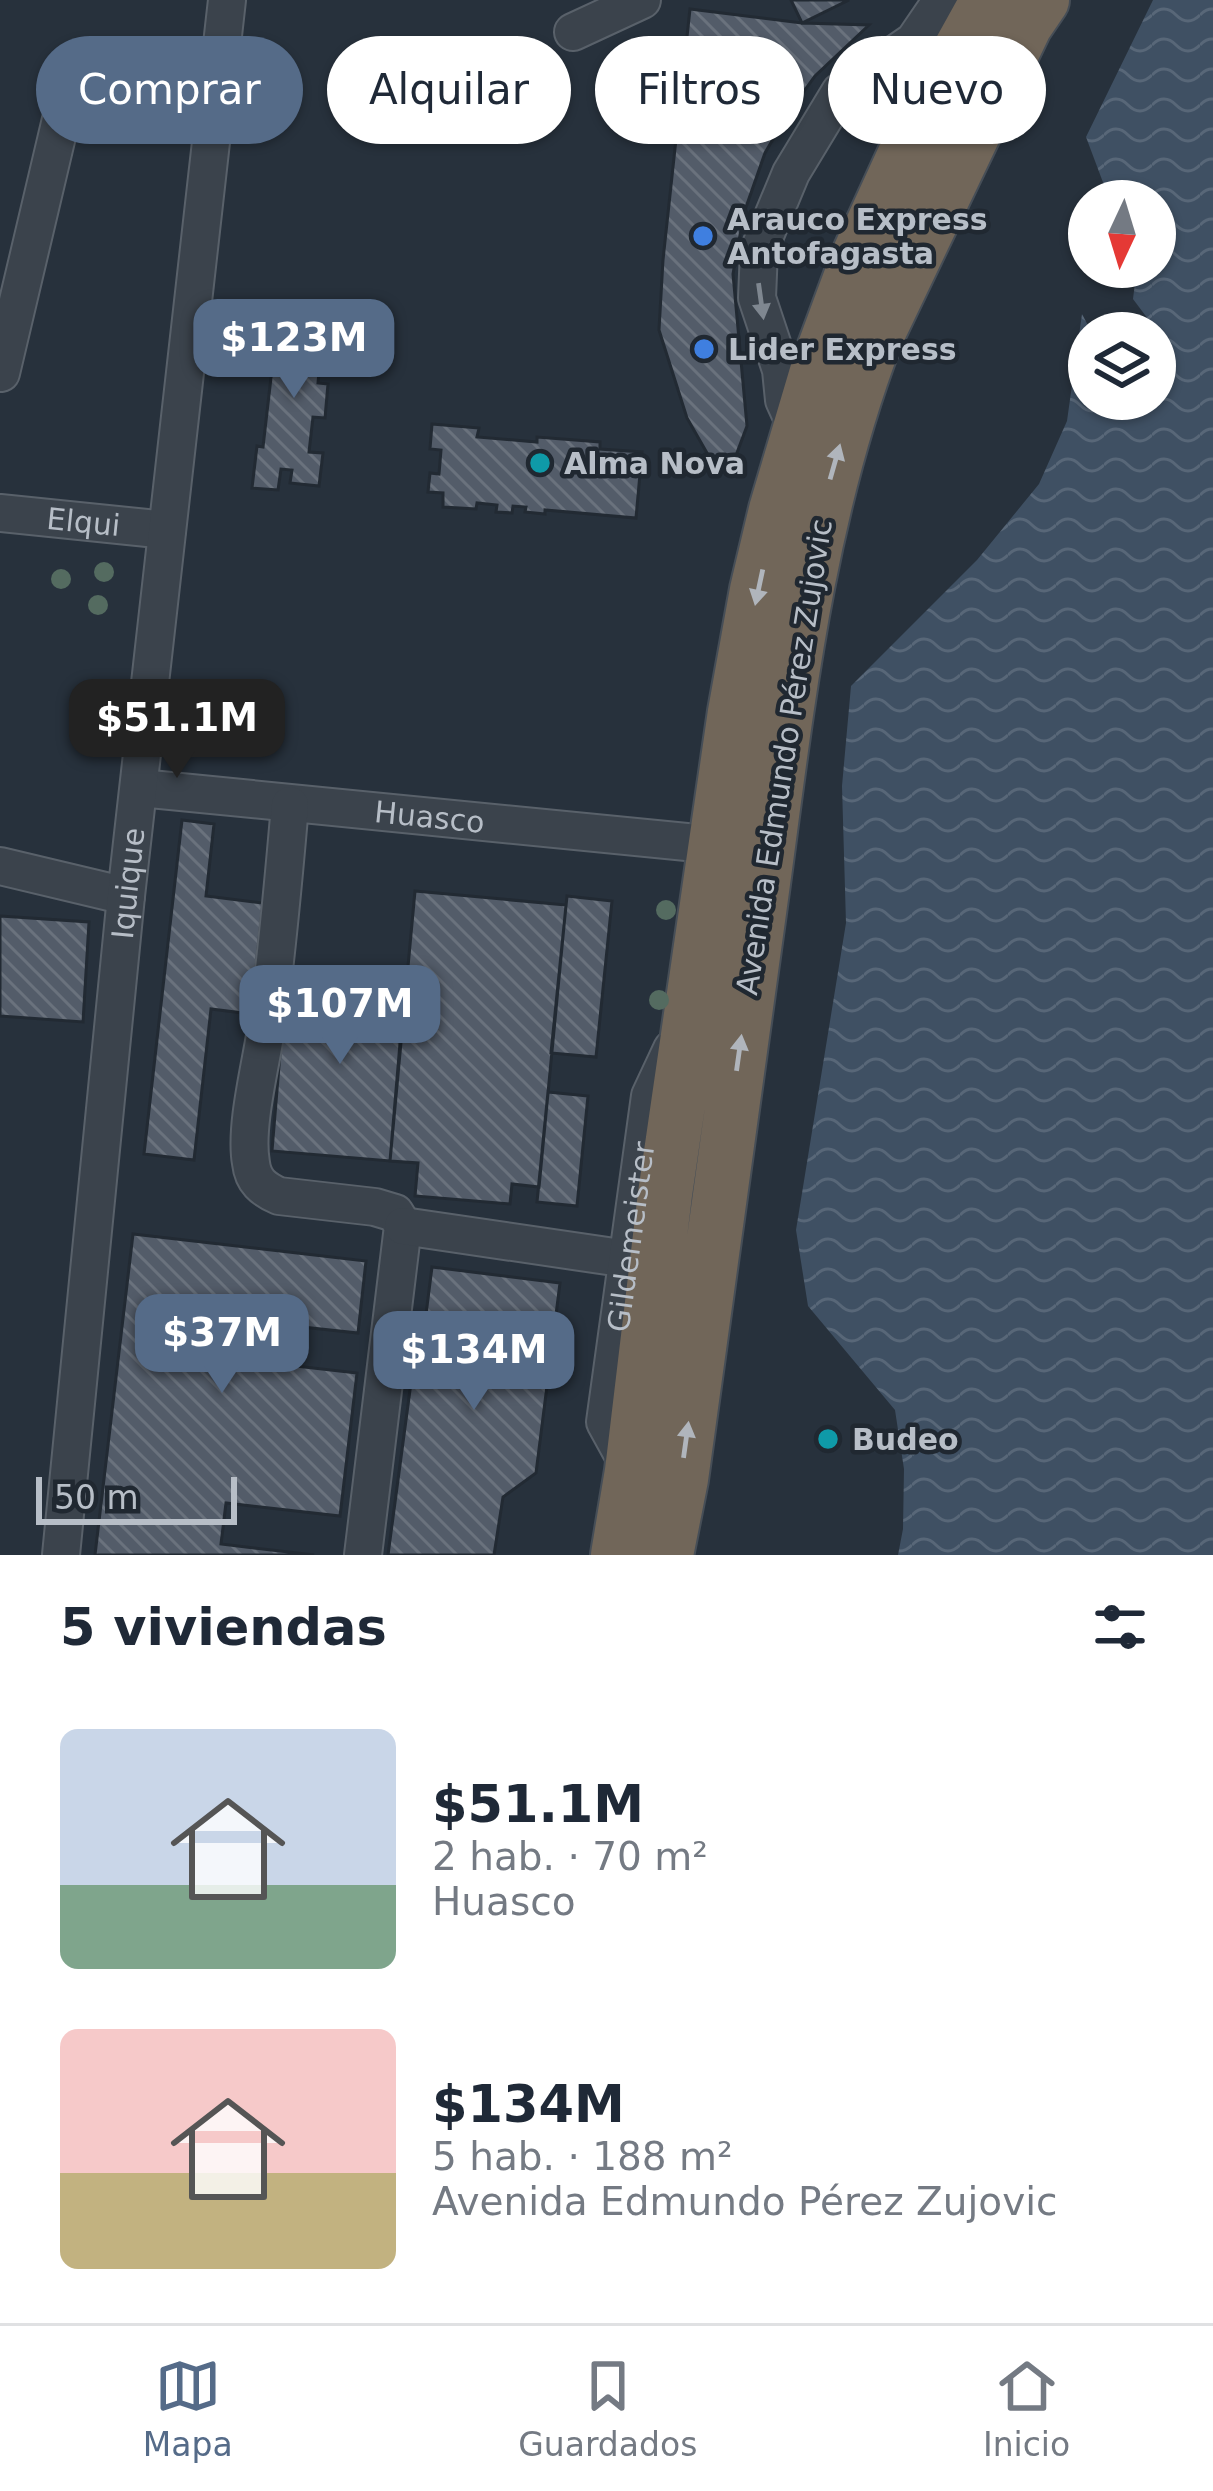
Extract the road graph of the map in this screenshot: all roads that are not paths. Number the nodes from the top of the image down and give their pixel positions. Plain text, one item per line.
1 (227, 0) edge
2 (642, 0) edge
3 (942, 0) edge
4 (988, 0) edge
5 (1042, 0) edge
6 (573, 32) dead end
7 (223, 36) edge
8 (55, 144) edge
9 (211, 144) edge
10 (1, 373) edge
11 (799, 433) junction
12 (0, 513) edge
13 (167, 530) junction
14 (140, 788) junction
15 (290, 805) junction
16 (717, 845) junction
17 (0, 866) edge
18 (126, 896) junction
19 (694, 1002) junction
20 (403, 1226) junction
21 (628, 1259) junction
22 (632, 1471) junction
23 (61, 1555) edge
24 (363, 1555) edge
25 (618, 1555) edge
26 (666, 1555) edge

1 - 7 street, Iquique
2 - 6 street
3 -> 11 street
4 - 11 highway, Avenida Edmundo Pérez Zujovic
26 -> 5 highway, Avenida Edmundo Pérez Zujovic
8 - 10 street
9 - 13 street, Iquique
11 -> 16 highway, Avenida Edmundo Pérez Zujovic
12 - 13 street, Elqui
13 - 14 street, Iquique
14 - 15 street, Huasco
14 - 18 street, Iquique
15 - 16 street, Huasco
15 - 20 street
16 - 19 highway, Avenida Edmundo Pérez Zujovic
17 - 18 street
18 - 23 street, Iquique
19 - 21 street, Gildemeister
19 - 22 highway, Avenida Edmundo Pérez Zujovic
20 - 21 street
20 - 24 street
21 - 22 street, Gildemeister
22 - 25 highway, Avenida Edmundo Pérez Zujovic

